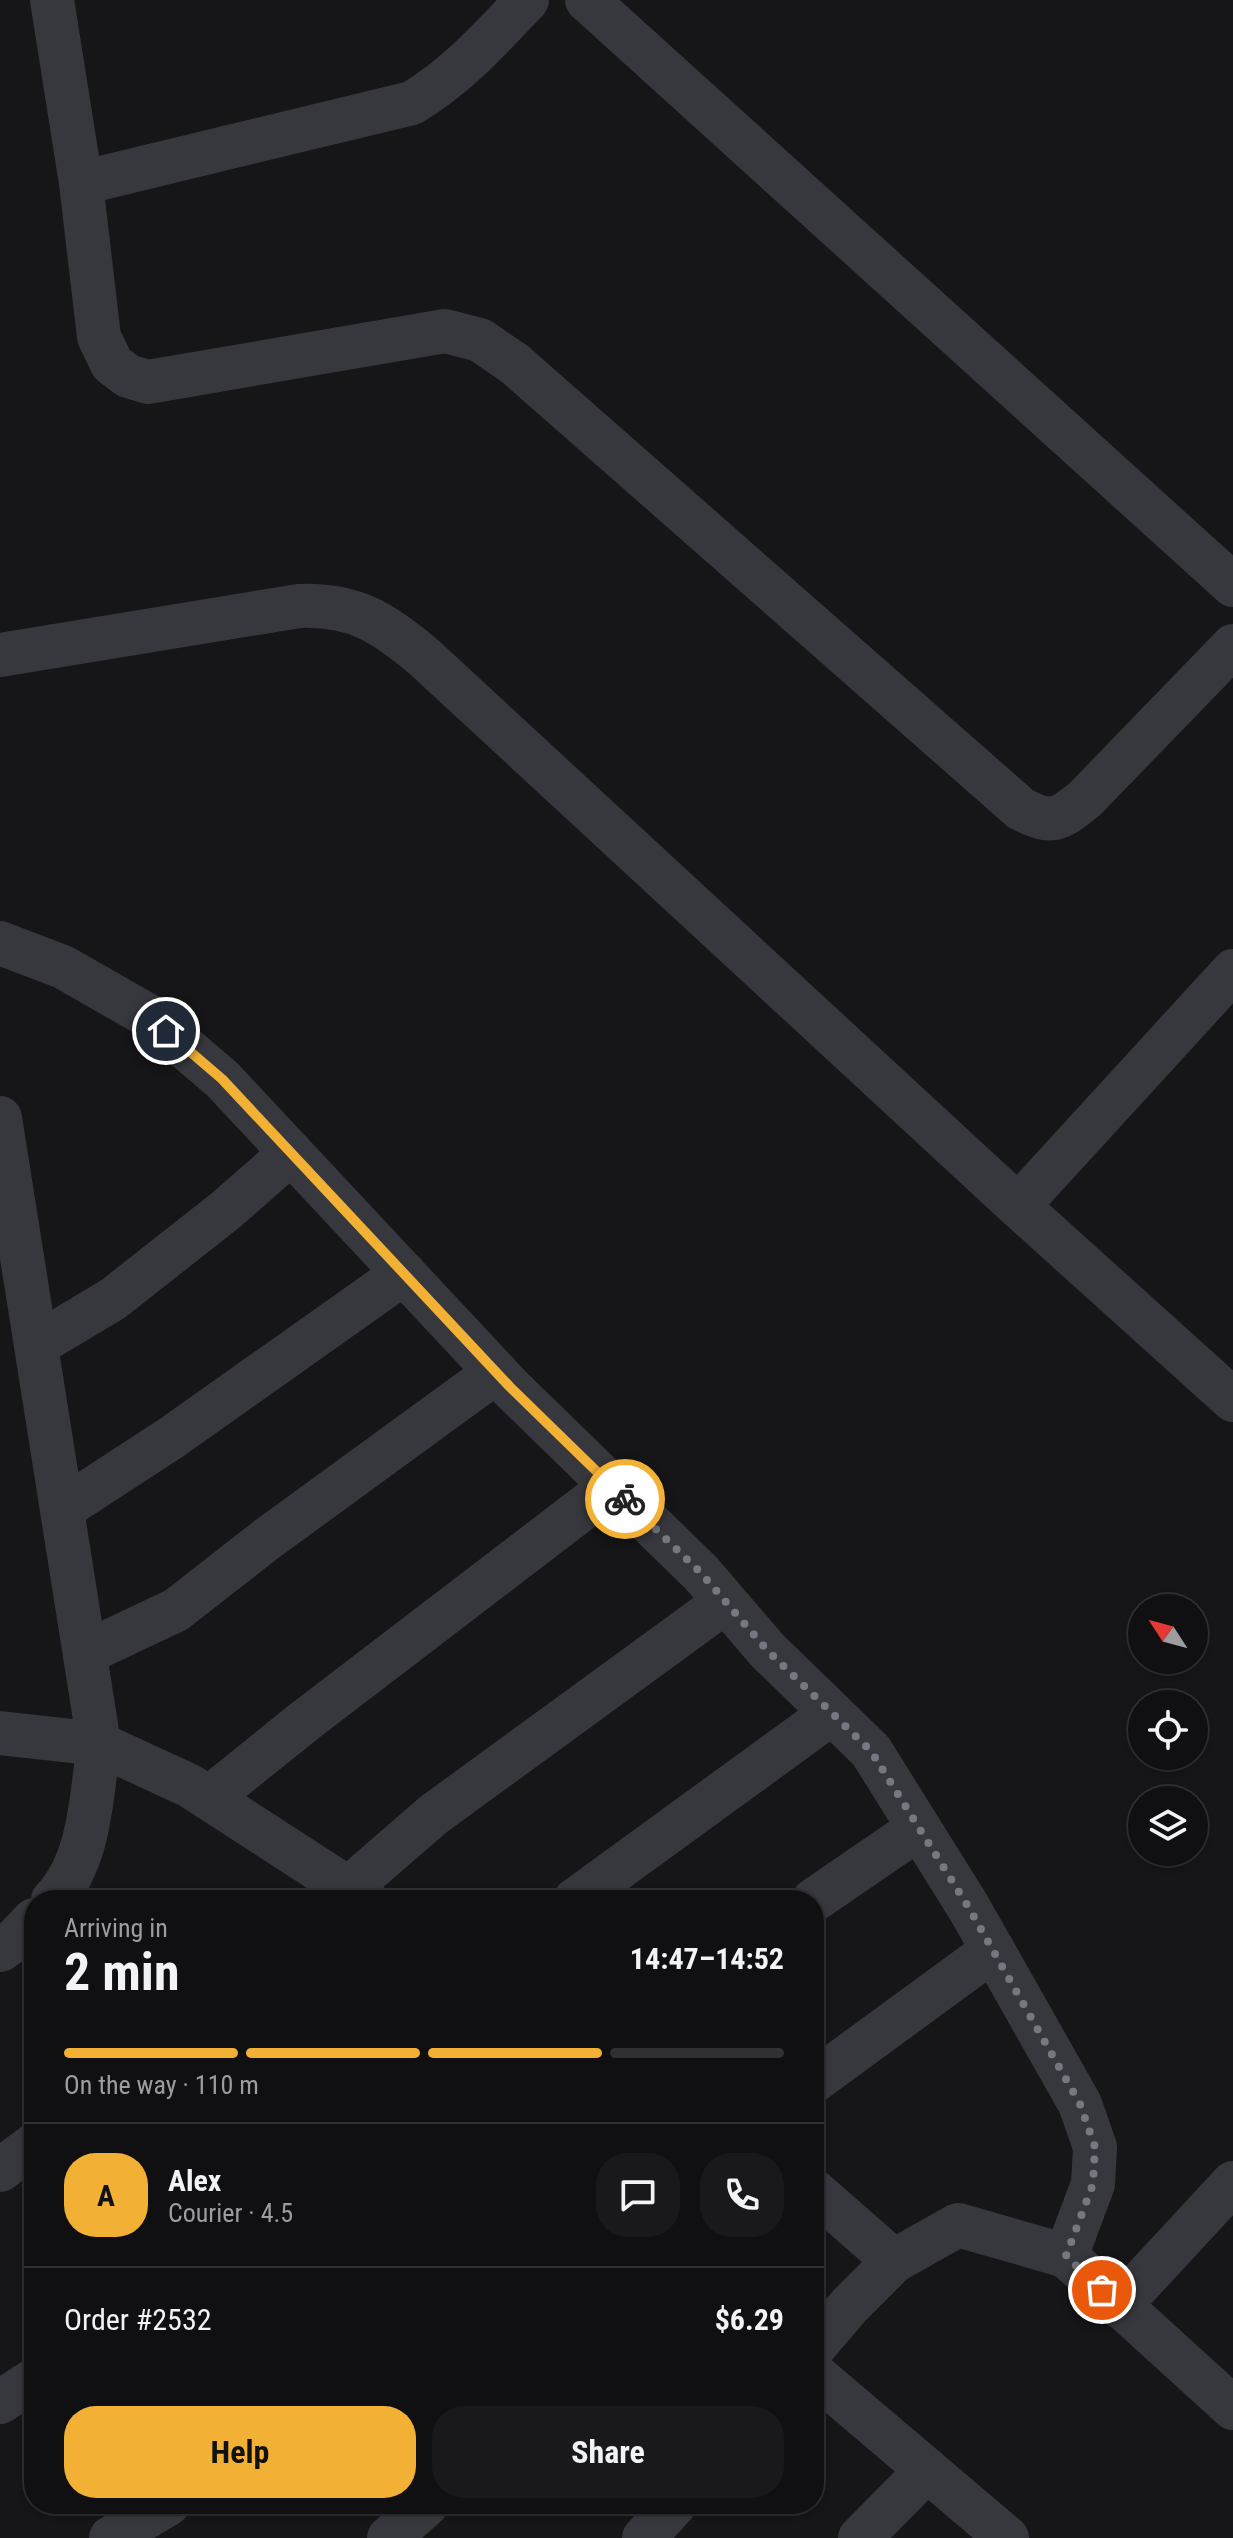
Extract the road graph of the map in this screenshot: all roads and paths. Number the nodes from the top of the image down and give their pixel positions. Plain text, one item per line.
1 (52, 0) edge
2 (527, 0) edge
3 (587, 0) edge
4 (81, 183) junction
5 (1233, 585) edge
6 (1233, 646) edge
7 (0, 655) edge
8 (0, 943) edge
9 (1233, 971) edge
10 (1, 1132) edge
11 (291, 1153) junction
12 (1018, 1206) junction
13 (404, 1273) junction
14 (36, 1345) junction
15 (496, 1372) junction
16 (1233, 1400) edge
17 (612, 1486) junction
18 (62, 1509) junction
19 (725, 1602) junction
20 (85, 1653) junction
21 (832, 1713) junction
22 (0, 1733) edge
23 (99, 1744) junction
24 (209, 1798) junction
25 (919, 1828) junction
26 (62, 1890) edge
27 (340, 1890) edge
28 (355, 1890) edge
29 (589, 1890) edge
30 (824, 1893) edge
31 (24, 1931) edge
32 (0, 1950) edge
33 (993, 1950) junction
34 (824, 2074) edge
35 (24, 2152) edge
36 (0, 2170) edge
37 (1233, 2183) edge
38 (824, 2200) edge
39 (1066, 2256) junction
40 (894, 2261) junction
41 (1119, 2306) junction
42 (824, 2335) edge
43 (824, 2382) edge
44 (24, 2386) edge
45 (0, 2402) edge
46 (1233, 2408) edge
47 (927, 2470) junction
48 (151, 2514) edge
49 (416, 2514) edge
50 (666, 2514) edge
51 (111, 2538) edge
52 (389, 2538) edge
53 (644, 2538) edge
54 (860, 2538) edge
55 (1007, 2538) edge

1 - 4 street
2 - 4 street
3 - 5 street
4 - 6 street
7 - 12 street
8 - 11 street
9 - 12 street
10 - 14 street
11 - 13 street
11 - 14 street
12 - 16 street
13 - 15 street
13 - 18 street
14 - 18 street
15 - 17 street
15 - 20 street
17 - 19 street
17 - 24 street
18 - 20 street
19 - 21 street
19 - 28 street
20 - 23 street
21 - 25 street
21 - 29 street
22 - 23 street
23 - 24 street
23 - 26 street
24 - 27 street
25 - 30 street
25 - 33 street
31 - 32 street
33 - 34 street
33 - 39 street
35 - 36 street
37 - 41 street
38 - 40 street
39 - 40 street
39 - 41 street
40 - 42 street
41 - 46 street
43 - 47 street
44 - 45 street
47 - 54 street
47 - 55 street
48 - 51 street
49 - 52 street
50 - 53 street

